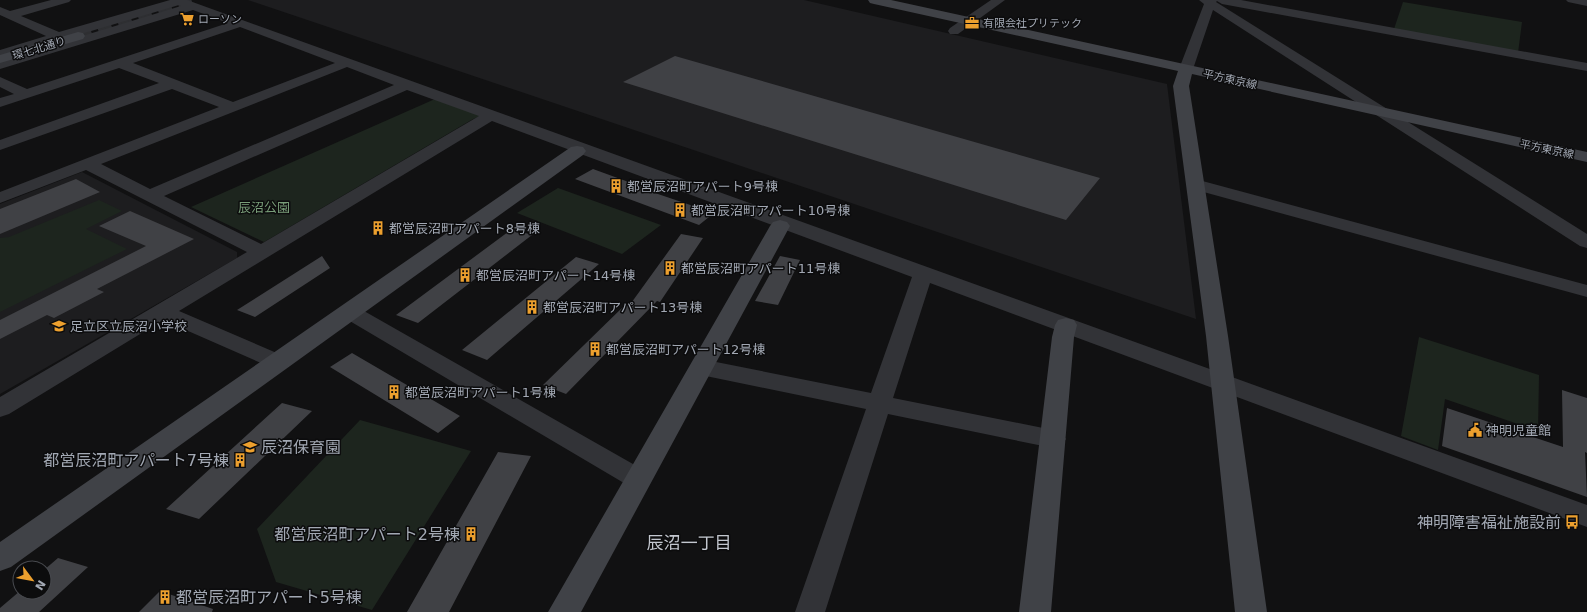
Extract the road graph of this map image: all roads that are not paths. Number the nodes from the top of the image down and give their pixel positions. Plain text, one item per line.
1 (65, 0) edge
2 (874, 0) edge
3 (999, 0) edge
4 (1572, 0) edge
5 (1212, 1) edge
6 (183, 2) edge
7 (1587, 2) edge
8 (1266, 8) junction
9 (5, 13) edge
10 (968, 21) junction
11 (241, 23) junction
12 (1251, 29) junction
13 (954, 31) dead end
14 (59, 36) junction
15 (78, 36) tunnel mouth
16 (0, 54) edge
17 (0, 59) edge
18 (119, 63) junction
19 (346, 63) junction
20 (0, 65) edge
21 (1587, 67) edge
22 (1186, 69) junction
23 (0, 81) edge
24 (171, 84) junction
25 (408, 84) junction
26 (26, 94) junction
27 (0, 103) edge
28 (232, 107) junction
29 (1383, 113) junction
30 (492, 116) junction
31 (0, 146) edge
32 (579, 150) junction
33 (1587, 157) edge
34 (86, 164) junction
35 (1195, 184) junction
36 (150, 195) junction
37 (0, 198) edge
38 (781, 224) junction
39 (1587, 242) edge
40 (262, 252) junction
41 (923, 273) junction
42 (1587, 291) edge
43 (162, 312) junction
44 (350, 312) junction
45 (1066, 325) junction
46 (278, 362) junction
47 (701, 367) junction
48 (1223, 382) junction
49 (879, 403) junction
50 (0, 408) edge
51 (1053, 439) junction
52 (638, 478) junction
53 (1587, 516) edge
54 (0, 558) edge
55 (1255, 610) edge
56 (564, 612) edge
57 (810, 612) edge
58 (1035, 612) edge

1 - 9 street
2 - 10 street, 平方東京線
3 - 10 street
4 - 7 street
5 - 8 street
5 - 12 street
5 - 22 street
6 - 11 street
6 - 14 street
6 - 20 street
8 - 12 street
8 - 21 street
9 - 14 street
10 - 13 street
10 - 22 street, 平方東京線
11 - 18 street
11 - 19 street
12 - 29 street
14 - 16 street
15 - 17 street, 環七北通り
18 - 24 street
18 - 26 street
19 - 25 street
19 - 28 street
22 - 29 street, 平方東京線
22 - 35 street
23 - 26 street
24 - 28 street
24 - 31 street
25 - 30 street
25 - 36 street
26 - 27 street
28 - 34 street
29 - 33 street, 平方東京線
29 - 39 street
30 - 32 street
30 - 40 street
32 - 38 street
32 - 44 street
34 - 36 street
34 - 37 street
35 - 42 street
35 - 48 street
36 - 40 street
38 - 41 street
38 - 47 street
40 - 43 street
41 - 45 street
41 - 49 street
43 - 46 street
43 - 50 street
44 - 46 street
44 - 52 street
45 - 48 street
45 - 51 street
46 - 54 street
47 - 49 street
47 - 52 street
48 - 53 street
48 - 55 street
49 - 51 street
49 - 57 street
51 - 58 street
52 - 56 street

